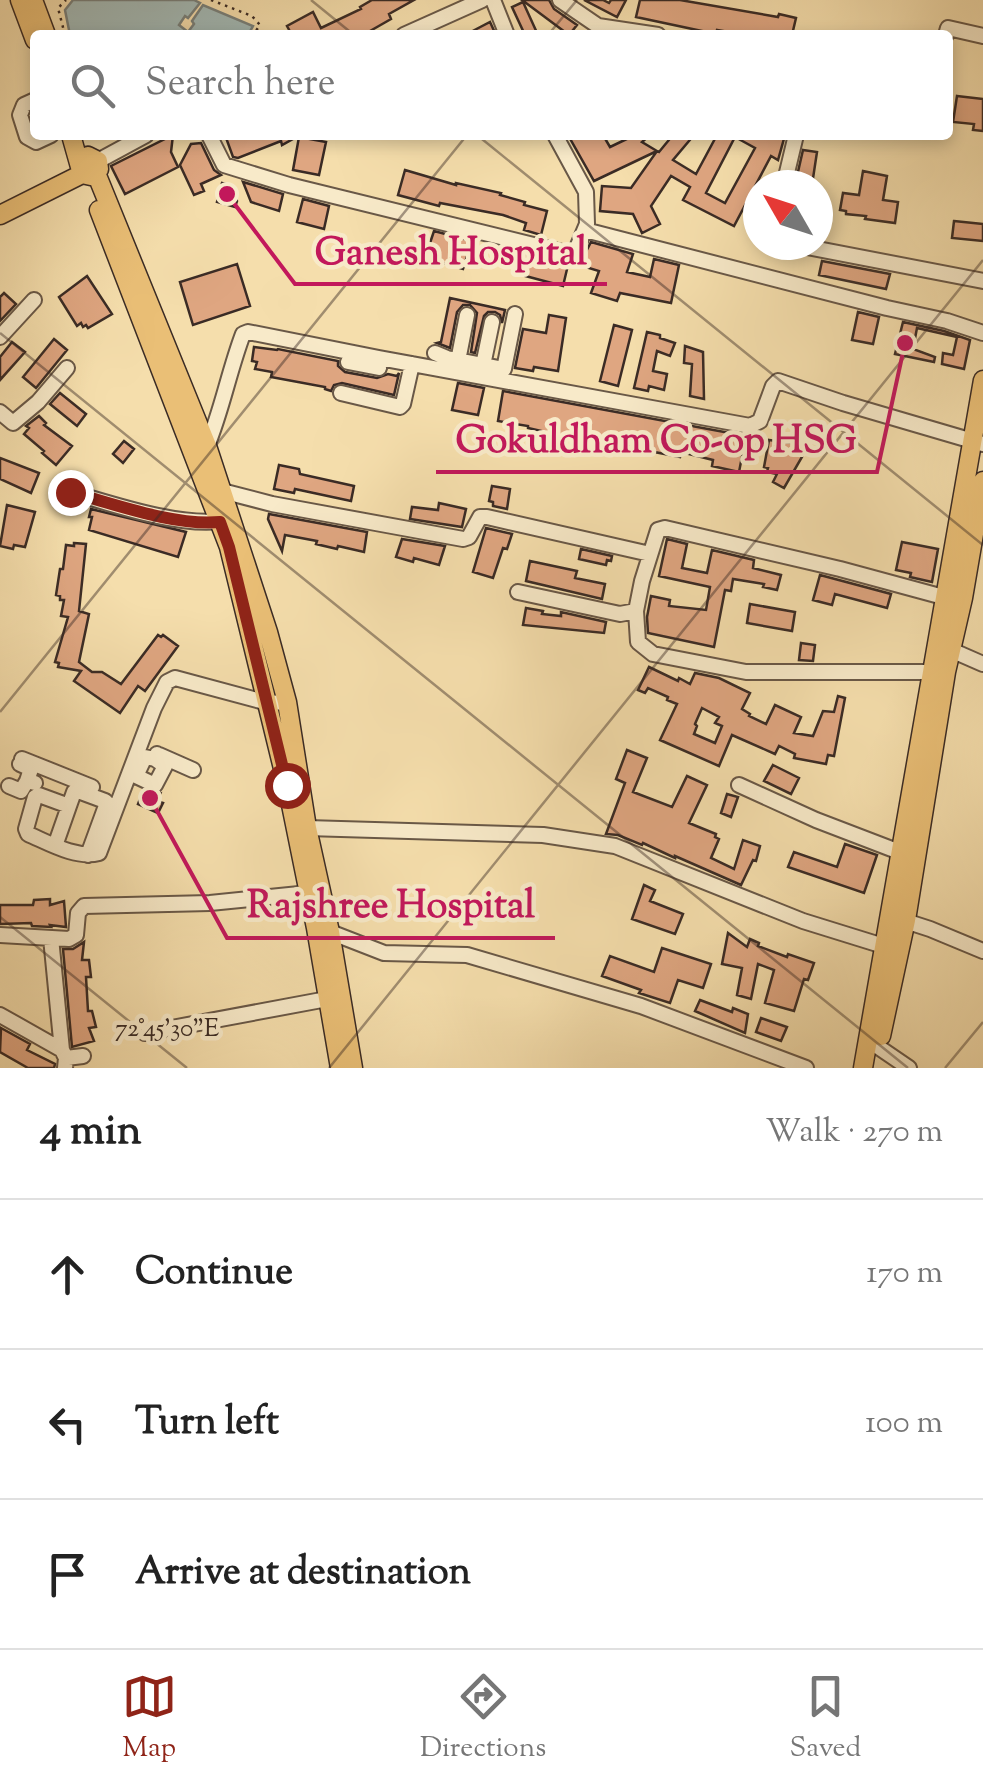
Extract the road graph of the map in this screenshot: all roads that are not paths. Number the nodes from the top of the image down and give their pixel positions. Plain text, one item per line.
1 (20, 0) edge
2 (32, 0) edge
3 (482, 0) edge
4 (493, 0) edge
5 (560, 0) edge
6 (31, 30) edge
7 (44, 30) edge
8 (415, 30) edge
9 (505, 30) edge
10 (607, 30) edge
11 (947, 30) edge
12 (983, 36) edge
13 (30, 102) edge
14 (30, 138) edge
15 (74, 140) edge
16 (85, 140) edge
17 (137, 140) edge
18 (212, 140) edge
19 (559, 140) edge
20 (795, 140) edge
21 (89, 167) junction
22 (788, 170) edge
23 (0, 216) edge
24 (585, 230) junction
25 (833, 252) edge
26 (983, 280) edge
27 (34, 300) dead end
28 (515, 314) dead end
29 (467, 315) dead end
30 (492, 322) dead end
31 (983, 332) edge
32 (0, 337) edge
33 (436, 353) dead end
34 (348, 362) dead end
35 (378, 363) junction
36 (457, 366) junction
37 (68, 368) dead end
38 (411, 369) junction
39 (482, 370) junction
40 (983, 380) edge
41 (341, 392) dead end
42 (0, 412) edge
43 (978, 443) edge
44 (207, 446) junction
45 (983, 481) edge
46 (214, 490) junction
47 (70, 492) dead end
48 (220, 522) junction
49 (972, 534) edge
50 (650, 554) junction
51 (518, 592) dead end
52 (954, 597) junction
53 (636, 611) junction
54 (944, 649) junction
55 (983, 664) edge
56 (939, 672) junction
57 (288, 702) junction
58 (268, 704) junction
59 (140, 746) junction
60 (156, 757) junction
61 (42, 767) junction
62 (193, 770) dead end
63 (134, 774) junction
64 (31, 785) junction
65 (740, 785) dead end
66 (10, 786) dead end
67 (120, 799) junction
68 (69, 806) junction
69 (308, 828) junction
70 (55, 846) junction
71 (88, 855) junction
72 (908, 855) junction
73 (314, 892) junction
74 (898, 918) junction
75 (324, 927) junction
76 (0, 935) edge
77 (51, 938) junction
78 (893, 949) junction
79 (983, 951) edge
80 (327, 998) junction
81 (0, 1015) edge
82 (145, 1033) dead end
83 (873, 1044) junction
84 (83, 1056) dead end
85 (64, 1059) edge
86 (340, 1068) edge
87 (353, 1068) edge
88 (806, 1068) edge
89 (864, 1068) edge
90 (876, 1068) edge
91 (910, 1068) edge

1 - 6 main road
2 - 7 main road
3 - 8 street
4 - 9 street
5 - 10 street
11 - 12 street
13 - 14 street
15 - 21 main road
16 - 21 main road
17 - 21 street
18 - 24 street
19 - 24 street
20 - 22 street
21 - 23 main road
21 - 44 main road
21 - 46 main road
24 - 31 street
25 - 26 street
27 - 32 street
28 - 39 street
29 - 36 street
30 - 39 street
33 - 36 street
34 - 35 street
35 - 38 street
35 - 44 street
36 - 38 street
36 - 39 street
37 - 42 street
38 - 41 street
39 - 43 street
40 - 43 main road
43 - 49 main road
44 - 46 main road
45 - 49 main road
46 - 48 main road
46 - 50 street
46 - 57 main road
47 - 48 street
48 - 58 main road
49 - 52 main road
50 - 52 street
50 - 53 street
51 - 53 street
52 - 54 main road
53 - 56 street
54 - 55 street
54 - 56 main road
56 - 72 main road
57 - 58 street
57 - 69 main road
58 - 59 street
58 - 73 main road
59 - 60 street
59 - 63 street
60 - 62 street
60 - 63 street
60 - 63 street
61 - 64 street
61 - 64 street
61 - 67 street
63 - 67 street
64 - 66 street
65 - 72 street
67 - 71 street
68 - 70 street
68 - 70 street
68 - 71 street
69 - 73 main road
69 - 78 street
70 - 71 street
72 - 74 main road
73 - 75 main road
73 - 77 street
74 - 78 main road
74 - 79 street
75 - 80 main road
75 - 87 main road
75 - 88 street
76 - 77 street
77 - 85 street
78 - 83 main road
80 - 82 street
80 - 86 main road
81 - 85 street
83 - 89 main road
83 - 90 main road
83 - 91 street
84 - 85 street

